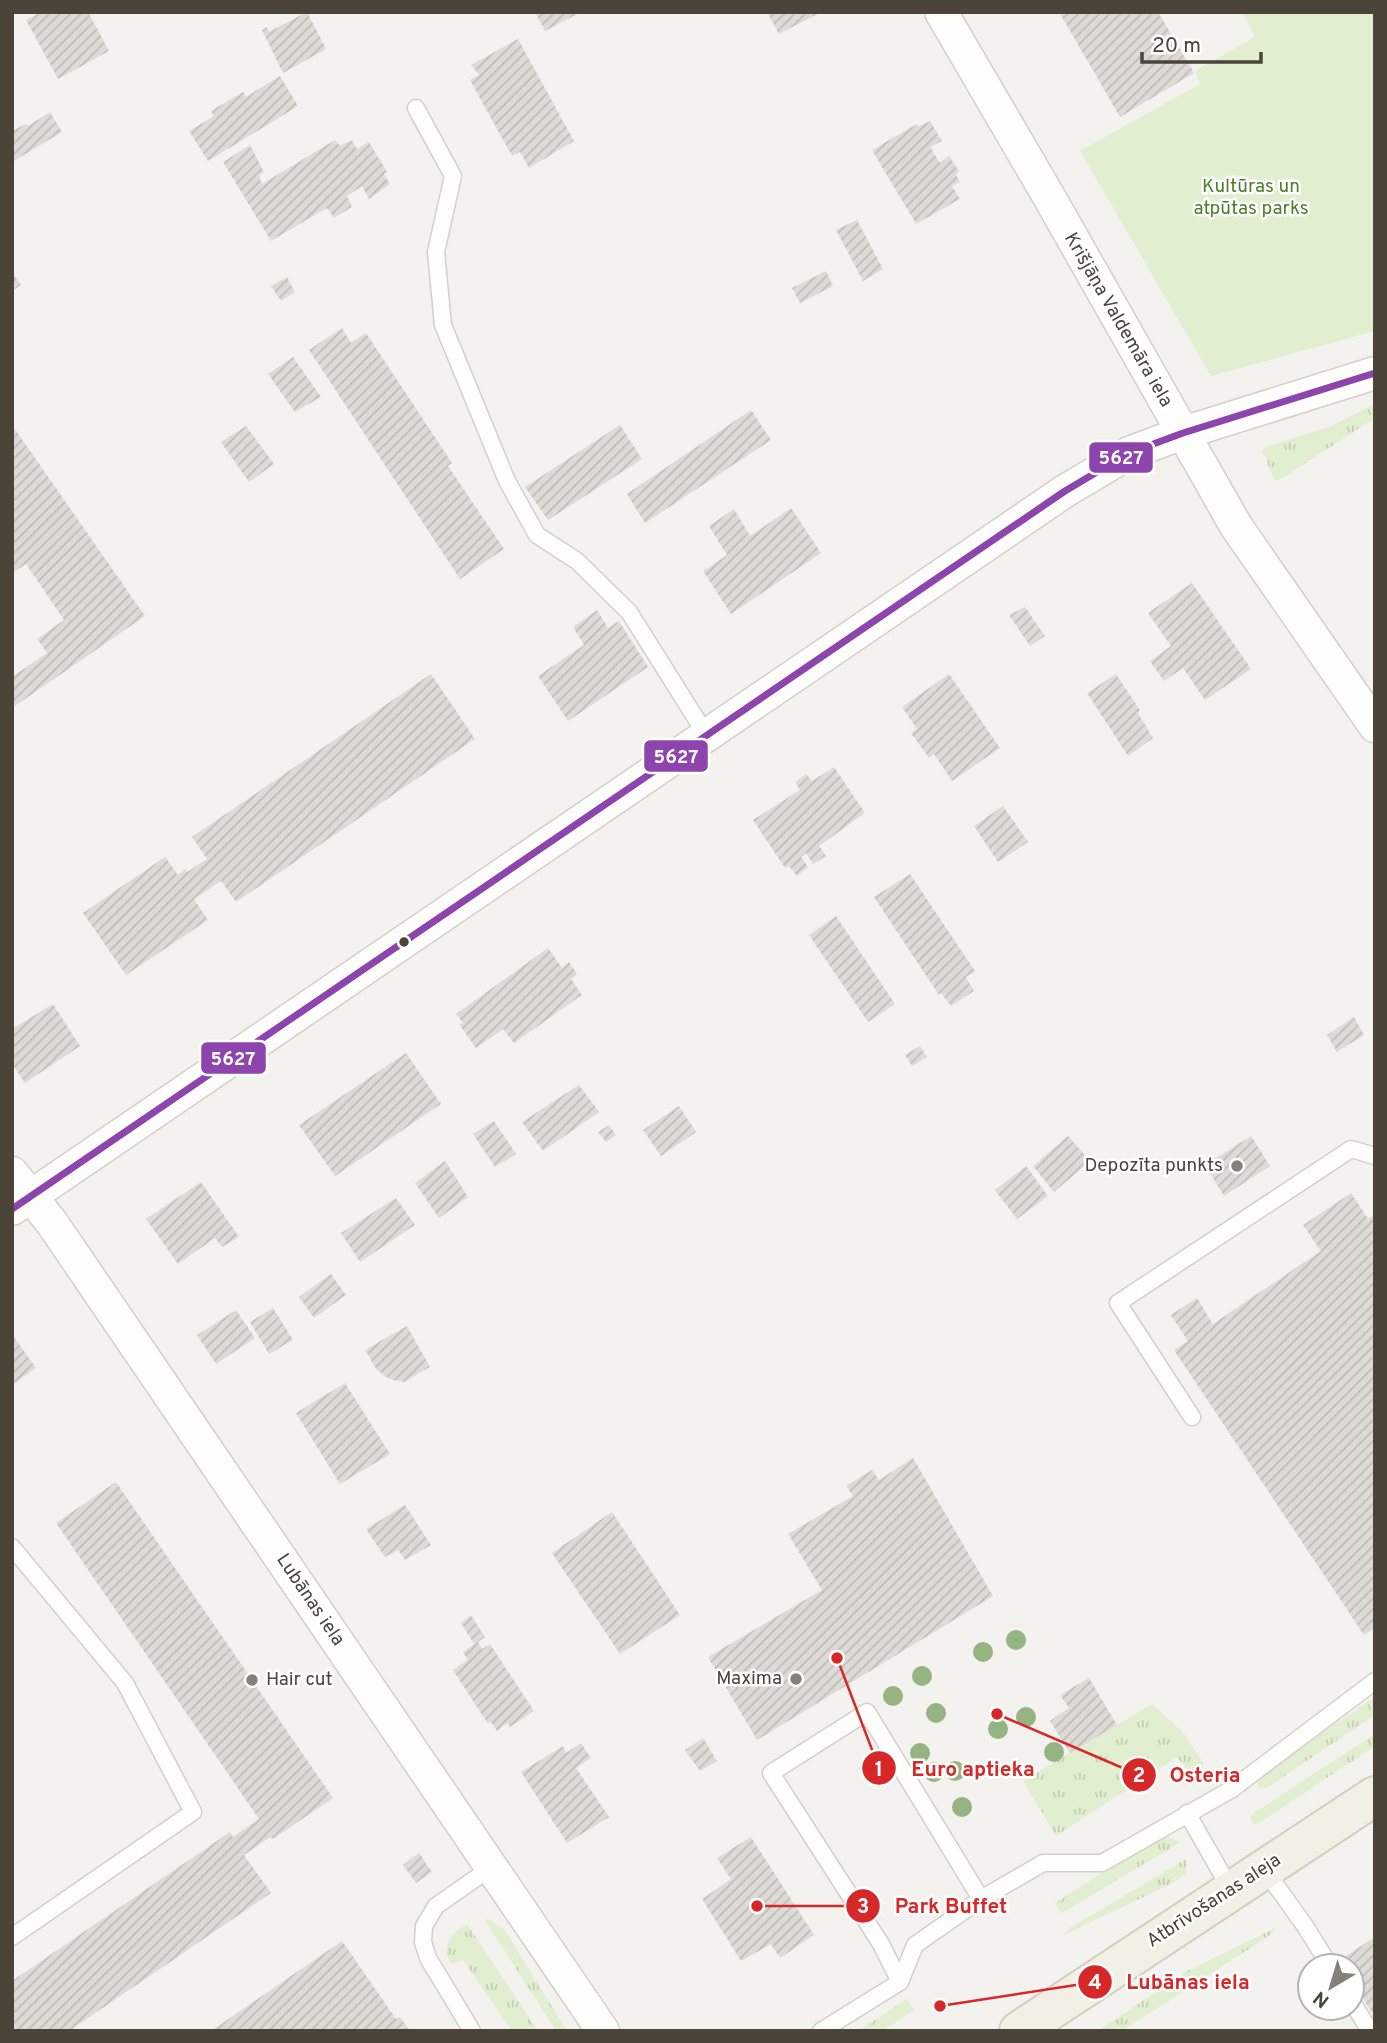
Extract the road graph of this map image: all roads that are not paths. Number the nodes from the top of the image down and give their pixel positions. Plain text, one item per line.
1 (940, 12) edge
2 (416, 108) dead end
3 (1375, 373) edge
4 (1183, 433) junction
5 (1375, 726) edge
6 (706, 736) junction
7 (1375, 1156) edge
8 (19, 1193) edge
9 (1192, 1417) dead end
10 (12, 1547) edge
11 (1375, 1681) edge
12 (1375, 1796) edge
13 (1187, 1813) junction
14 (492, 1867) junction
15 (1264, 1869) junction
16 (1231, 1890) junction
17 (981, 1899) junction
18 (12, 1937) edge
19 (1321, 1952) edge
20 (900, 1982) junction
21 (472, 2031) edge
22 (603, 2031) edge
23 (821, 2031) edge
24 (1019, 2031) edge

1 - 4 street, Krišjāņa Valdemāra iela
2 - 6 lane
3 - 4 street
4 - 5 street, Krišjāņa Valdemāra iela
4 - 6 street
6 - 8 street
7 - 9 lane
8 - 14 street, Lubānas iela
10 - 18 lane
11 - 13 lane
12 - 15 main road, Atbrīvošanas aleja
13 - 16 lane
13 - 17 lane
14 - 21 lane
14 - 22 street, Lubānas iela
15 - 16 main road, Atbrīvošanas aleja
15 - 19 lane
16 - 24 main road, Atbrīvošanas aleja
17 - 20 lane
17 - 20 lane
20 - 23 lane

